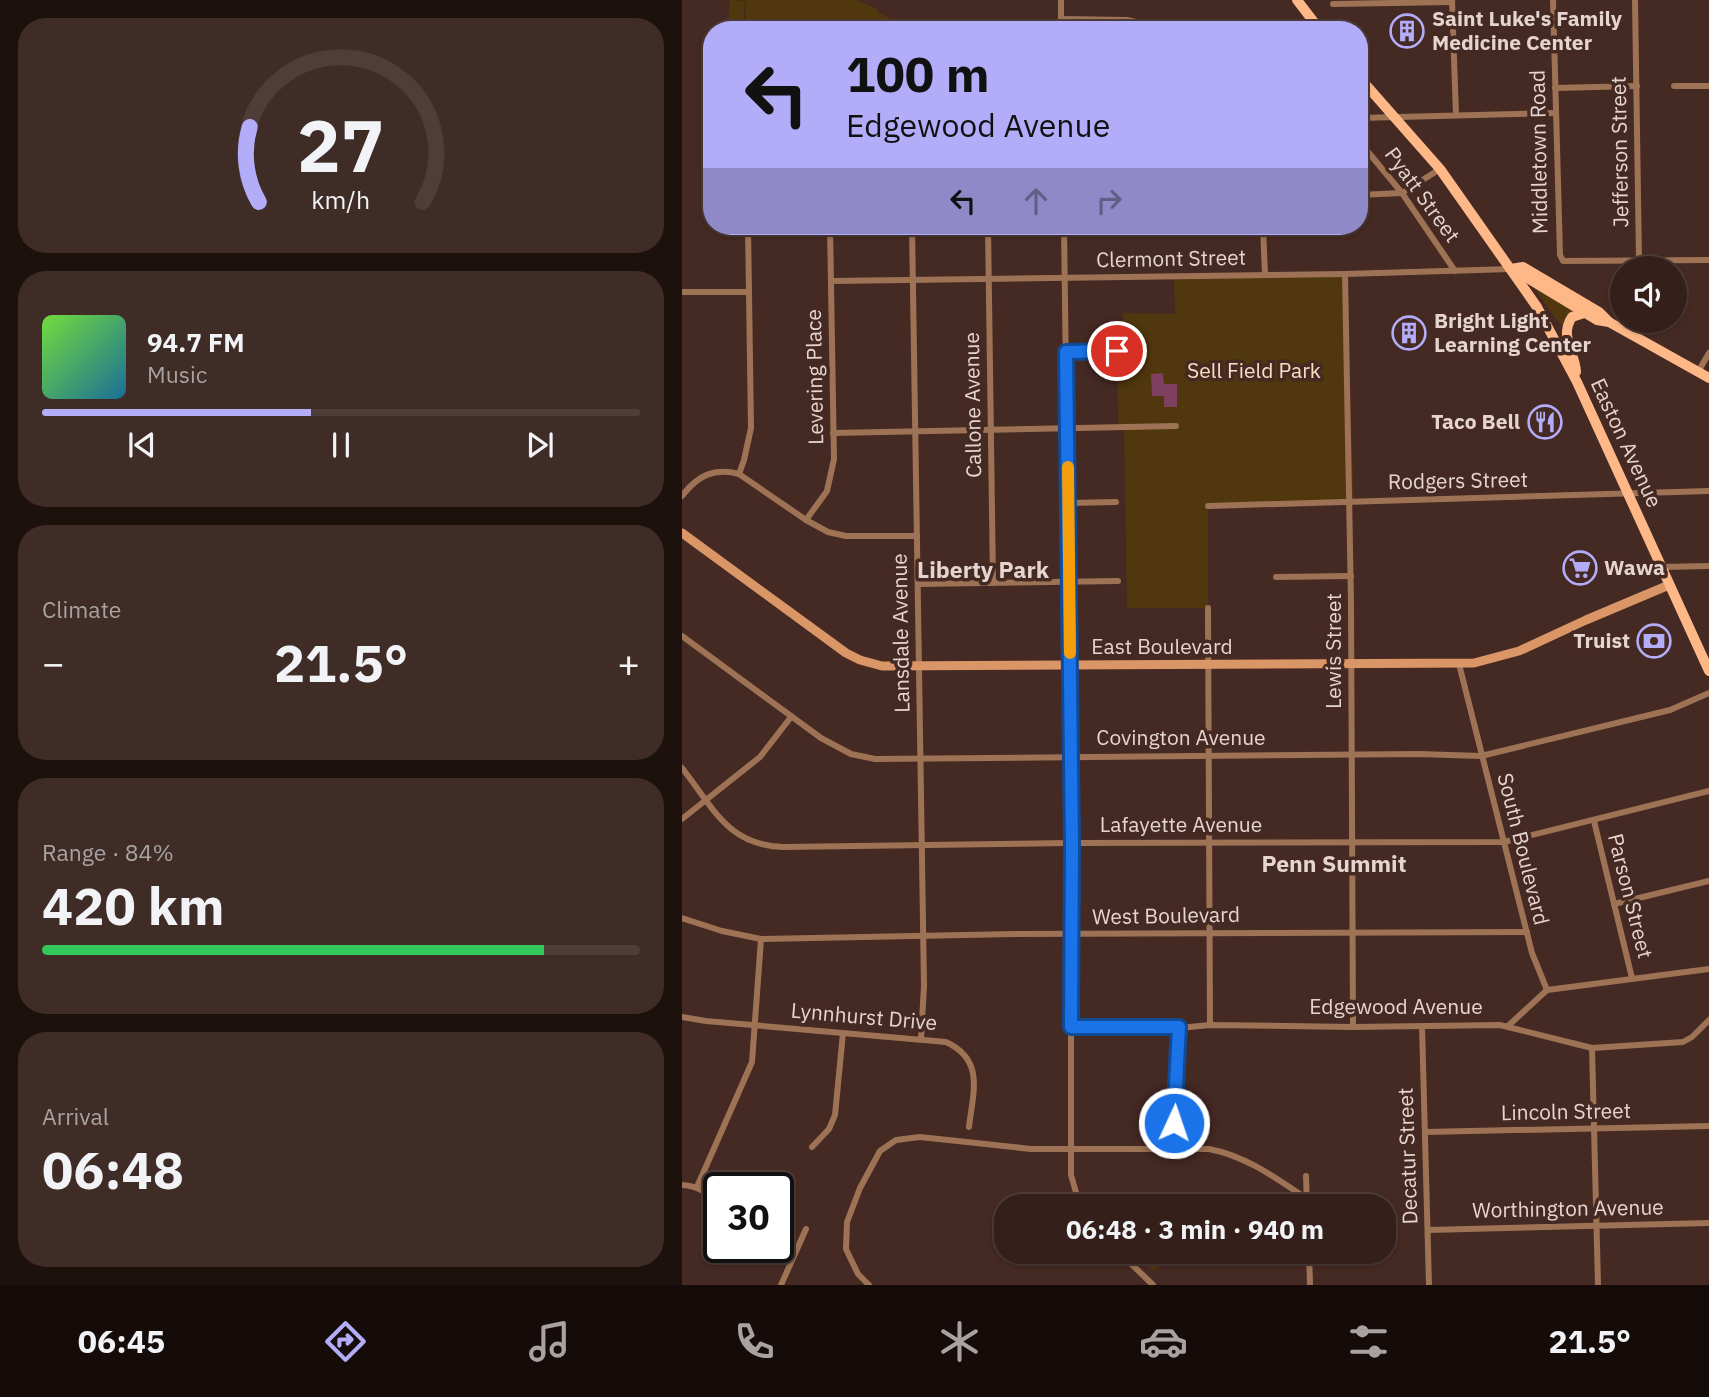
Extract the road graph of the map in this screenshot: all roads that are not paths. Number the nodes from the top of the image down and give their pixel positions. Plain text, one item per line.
1 (1061, 0) edge
2 (1297, 0) edge
3 (1554, 0) edge
4 (1635, 0) edge
5 (1452, 1) edge
6 (1333, 4) dead end
7 (1061, 19) joint
8 (1132, 21) edge
9 (1313, 21) edge
10 (1637, 86) junction
11 (1674, 86) dead end
12 (1709, 86) edge
13 (1368, 87) edge
14 (1555, 88) junction
15 (1555, 113) junction
16 (1456, 115) junction
17 (1395, 117) junction
18 (1368, 118) edge
19 (1368, 152) edge
20 (1440, 169) junction
21 (1402, 193) junction
22 (1368, 195) edge
23 (748, 235) edge
24 (831, 235) edge
25 (912, 235) edge
26 (988, 235) edge
27 (1064, 235) edge
28 (1263, 235) edge
29 (1639, 256) edge
30 (1687, 260) edge
31 (1709, 260) edge
32 (1610, 261) edge
33 (1511, 269) junction
34 (1455, 271) junction
35 (1345, 274) junction
36 (1265, 275) junction
37 (1065, 278) junction
38 (988, 279) junction
39 (912, 280) junction
40 (831, 281) junction
41 (682, 292) edge
42 (748, 292) junction
43 (1584, 313) junction
44 (1609, 322) junction
45 (1117, 351) dead end
46 (1066, 352) junction
47 (1709, 354) edge
48 (1698, 372) junction
49 (1709, 378) edge
50 (1577, 382) junction
51 (1176, 426) dead end
52 (1068, 428) junction
53 (991, 430) junction
54 (914, 432) junction
55 (833, 433) junction
56 (739, 474) junction
57 (1709, 491) edge
58 (1628, 494) junction
59 (682, 496) edge
60 (1348, 500) junction
61 (1116, 502) dead end
62 (1068, 503) junction
63 (1208, 506) dead end
64 (806, 520) junction
65 (682, 533) edge
66 (917, 536) junction
67 (1661, 566) junction
68 (1709, 566) edge
69 (1351, 576) junction
70 (1276, 577) dead end
71 (1118, 581) dead end
72 (1069, 582) junction
73 (993, 583) junction
74 (918, 584) junction
75 (1669, 585) junction
76 (1208, 608) dead end
77 (685, 639) edge
78 (1703, 645) edge
79 (682, 649) edge
80 (1208, 664) junction
81 (1459, 664) junction
82 (1070, 665) junction
83 (1351, 665) junction
84 (920, 667) junction
85 (1709, 671) edge
86 (1709, 693) edge
87 (791, 717) junction
88 (1071, 756) junction
89 (1208, 756) junction
90 (1352, 756) junction
91 (1481, 757) junction
92 (920, 758) junction
93 (682, 768) edge
94 (1709, 791) edge
95 (706, 799) junction
96 (682, 819) edge
97 (1594, 821) junction
98 (1504, 842) junction
99 (1072, 843) junction
100 (1209, 843) junction
101 (1352, 843) junction
102 (922, 844) junction
103 (1709, 881) edge
104 (1614, 904) junction
105 (682, 918) edge
106 (1527, 932) junction
107 (1210, 933) junction
108 (1352, 933) junction
109 (1071, 935) junction
110 (923, 936) junction
111 (761, 939) junction
112 (1709, 969) edge
113 (1632, 978) junction
114 (1547, 990) junction
115 (682, 1017) edge
116 (1709, 1020) edge
117 (1210, 1024) junction
118 (756, 1026) junction
119 (1422, 1026) junction
120 (1508, 1026) junction
121 (1071, 1027) junction
122 (1179, 1027) junction
123 (1353, 1027) junction
124 (843, 1033) junction
125 (921, 1039) junction
126 (1592, 1048) junction
127 (1709, 1126) edge
128 (969, 1127) dead end
129 (1594, 1129) junction
130 (1425, 1132) junction
131 (1183, 1135) dead end
132 (812, 1147) dead end
133 (1071, 1150) junction
134 (1306, 1177) dead end
135 (682, 1185) edge
136 (697, 1186) junction
137 (703, 1191) edge
138 (1075, 1194) edge
139 (1296, 1194) edge
140 (1307, 1194) edge
141 (1709, 1223) edge
142 (1596, 1226) junction
143 (806, 1229) dead end
144 (1428, 1230) junction
145 (1131, 1264) edge
146 (1309, 1264) edge
147 (781, 1285) edge
148 (869, 1285) edge
149 (1153, 1285) edge
150 (1310, 1285) edge
151 (1429, 1285) edge
152 (1598, 1285) edge

1 - 7 street
2 - 9 main road
3 - 14 street, Middletown Road
4 - 10 street, Jefferson Street
5 - 6 street
5 - 16 street
7 - 8 street
10 - 14 street
10 - 29 street, Jefferson Street
11 - 12 street
13 - 17 main road, Easton Avenue
14 - 15 street, Middletown Road
15 - 16 street
15 - 32 street, Middletown Road
16 - 17 street
17 - 18 street
17 - 20 main road, Easton Avenue
19 - 21 street, Pyatt Street
20 - 21 street
20 - 33 main road, Easton Avenue
21 - 22 street
21 - 34 street, Pyatt Street
23 - 42 street
24 - 40 street, Levering Place
25 - 39 street, Lansdale Avenue
26 - 38 street, Callone Avenue
27 - 37 street
28 - 36 street
30 - 31 street
33 - 34 street, Clermont Street
33 - 43 main road
33 - 44 main road
33 - 50 main road, Easton Avenue
34 - 35 street, Clermont Street
35 - 36 street, Clermont Street
35 - 60 street, Lewis Street
36 - 37 street, Clermont Street
37 - 38 street, Clermont Street
37 - 46 street
38 - 39 street, Clermont Street
38 - 53 street, Callone Avenue
39 - 40 street, Clermont Street
39 - 54 street, Lansdale Avenue
40 - 55 street, Levering Place
41 - 42 street
42 - 56 street
43 - 44 main road
43 - 50 main road
44 - 48 main road
45 - 46 street
46 - 52 street
47 - 48 street
48 - 49 main road
50 - 58 main road, Easton Avenue
51 - 52 street
52 - 53 street
52 - 62 street
53 - 54 street
53 - 73 street, Callone Avenue
54 - 55 street
54 - 66 street, Lansdale Avenue
55 - 64 street, Levering Place
56 - 59 street
56 - 64 street
57 - 58 street, Rodgers Street
58 - 60 street, Rodgers Street
58 - 67 main road, Easton Avenue
60 - 63 street, Rodgers Street
60 - 69 street, Lewis Street
61 - 62 street
62 - 72 street
64 - 66 street
65 - 84 street, East Boulevard
66 - 74 street, Lansdale Avenue
67 - 68 street
67 - 75 main road, Easton Avenue
69 - 70 street
69 - 83 street, Lewis Street
71 - 72 street
72 - 73 street
72 - 82 street
73 - 74 street
74 - 84 street, Lansdale Avenue
75 - 78 main road, Easton Avenue
75 - 81 street, East Boulevard
76 - 80 street
77 - 79 street
77 - 87 street, Covington Avenue
78 - 85 main road, Easton Avenue
80 - 82 street, East Boulevard
80 - 83 street, East Boulevard
80 - 89 street
81 - 83 street, East Boulevard
81 - 91 street, South Boulevard
82 - 84 street, East Boulevard
82 - 88 street
83 - 90 street, Lewis Street
84 - 92 street, Lansdale Avenue
86 - 91 street, Covington Avenue
87 - 92 street, Covington Avenue
87 - 95 street
88 - 89 street, Covington Avenue
88 - 92 street, Covington Avenue
88 - 99 street
89 - 90 street, Covington Avenue
89 - 100 street
90 - 91 street, Covington Avenue
90 - 101 street, Lewis Street
91 - 98 street, South Boulevard
92 - 102 street, Lansdale Avenue
93 - 95 street, Lafayette Avenue
94 - 97 street, Lafayette Avenue
95 - 96 street
95 - 102 street, Lafayette Avenue
97 - 98 street, Lafayette Avenue
97 - 104 street, Parson Street
98 - 101 street, Lafayette Avenue
98 - 106 street, South Boulevard
99 - 100 street, Lafayette Avenue
99 - 102 street, Lafayette Avenue
99 - 109 street
100 - 101 street, Lafayette Avenue
100 - 107 street
101 - 108 street, Lewis Street
102 - 110 street, Lansdale Avenue
103 - 104 street
104 - 113 street, Parson Street
105 - 111 street, West Boulevard
106 - 108 street, West Boulevard
106 - 114 street, South Boulevard
107 - 108 street, West Boulevard
107 - 109 street, West Boulevard
107 - 117 street
108 - 123 street, Lewis Street
109 - 110 street, West Boulevard
109 - 121 street
110 - 111 street, West Boulevard
110 - 125 street, Lansdale Avenue
111 - 118 street
112 - 113 street
113 - 114 street
114 - 120 street
115 - 118 street, Lynnhurst Drive
116 - 126 street, Edgewood Avenue
117 - 122 street, Edgewood Avenue
117 - 123 street, Edgewood Avenue
118 - 124 street, Lynnhurst Drive
118 - 136 street
119 - 120 street, Edgewood Avenue
119 - 123 street, Edgewood Avenue
119 - 130 street, Decatur Street
120 - 126 street, Edgewood Avenue
121 - 122 street, Edgewood Avenue
121 - 133 street
122 - 131 street
124 - 125 street, Lynnhurst Drive
124 - 132 street
125 - 128 street, Lynnhurst Drive
126 - 129 street
127 - 129 street, Lincoln Street
129 - 130 street, Lincoln Street
129 - 142 street
130 - 144 street, Decatur Street
133 - 138 street
133 - 139 street
133 - 148 street
134 - 140 street
135 - 136 street
136 - 137 street
141 - 142 street, Worthington Avenue
142 - 144 street, Worthington Avenue
142 - 152 street
143 - 147 street
144 - 151 street, Decatur Street
145 - 149 street
146 - 150 street

